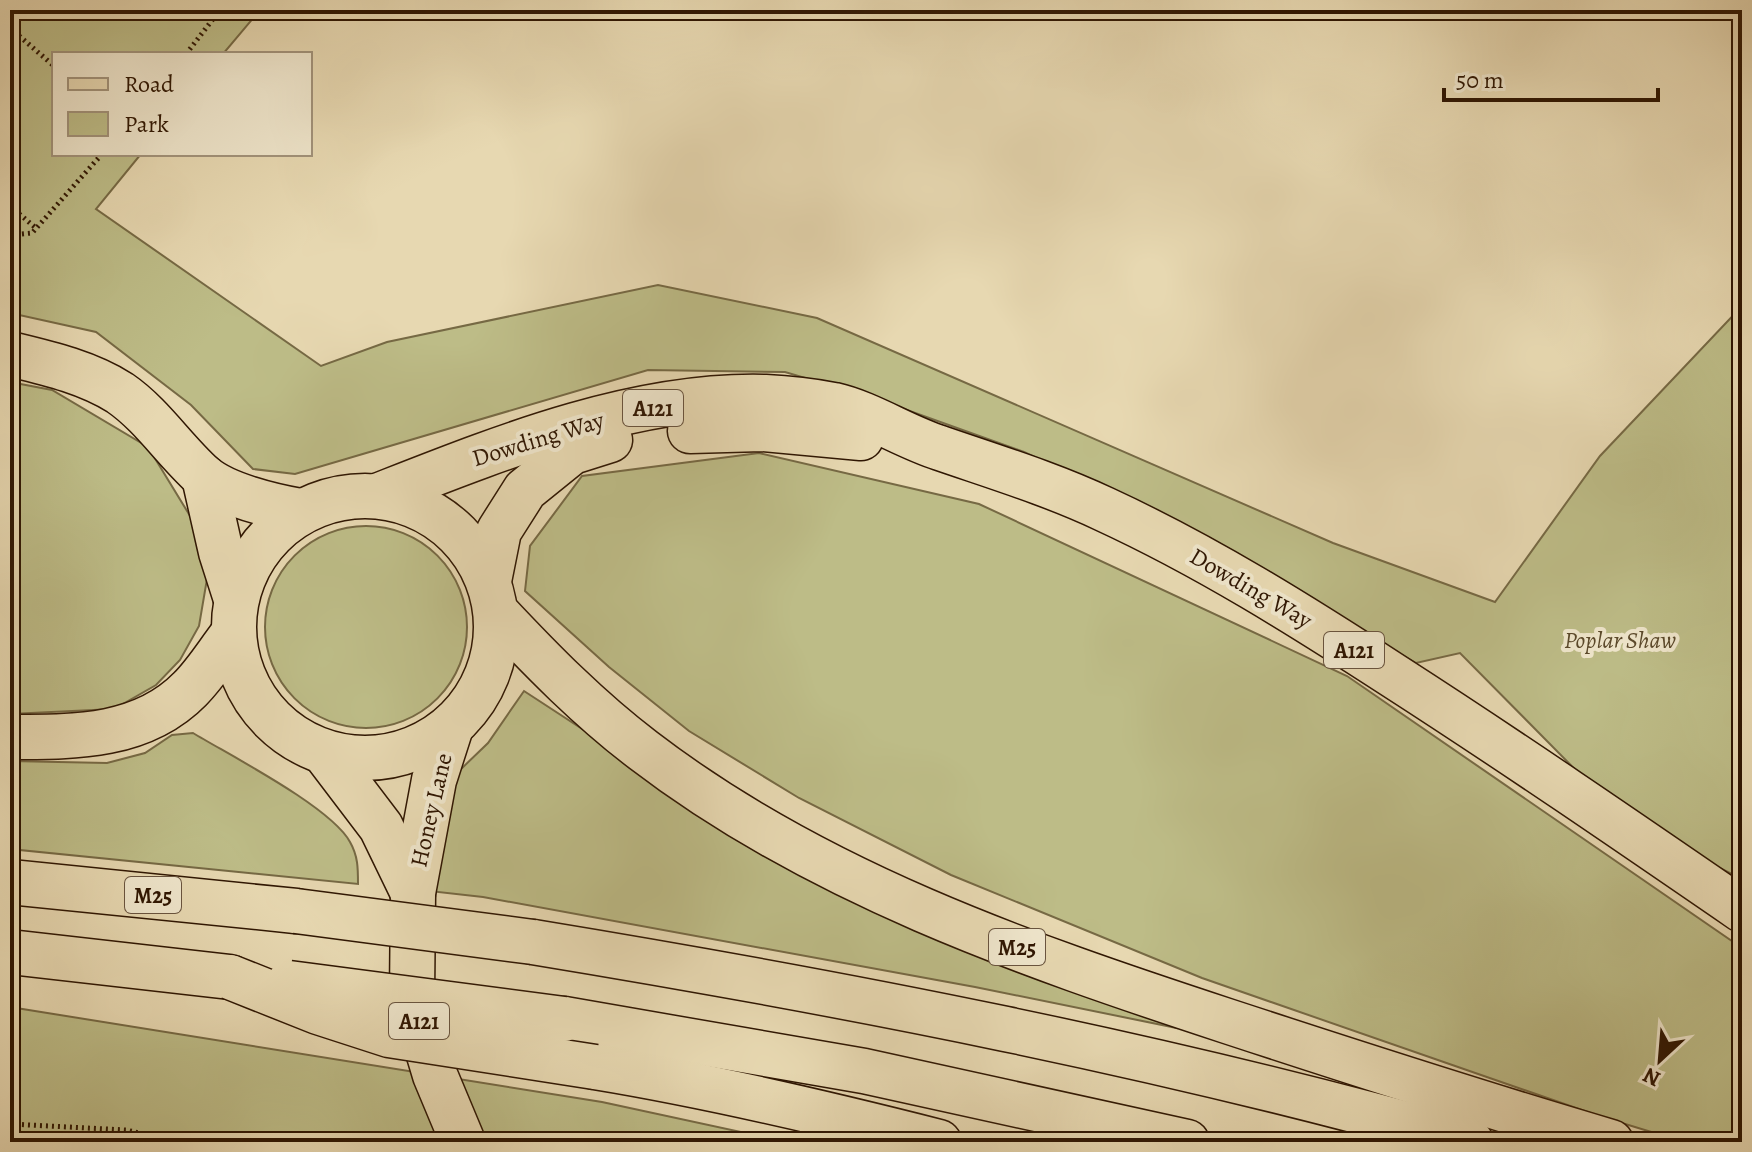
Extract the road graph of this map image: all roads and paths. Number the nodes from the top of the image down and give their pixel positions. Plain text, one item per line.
1 (199, 10) edge
2 (220, 10) edge
3 (212, 21) junction
4 (10, 28) edge
5 (188, 52) edge
6 (52, 64) edge
7 (100, 156) edge
8 (10, 206) edge
9 (37, 229) junction
10 (10, 235) edge
11 (10, 354) edge
12 (935, 447) junction
13 (204, 477) junction
14 (377, 496) junction
15 (300, 511) junction
16 (492, 597) junction
17 (234, 617) junction
18 (451, 727) junction
19 (10, 737) edge
20 (324, 752) junction
21 (10, 882) edge
22 (413, 893) junction
23 (1742, 910) edge
24 (10, 952) edge
25 (230, 977) junction
26 (10, 1124) edge
27 (179, 1142) edge
28 (463, 1142) edge
29 (939, 1142) edge
30 (1187, 1142) edge
31 (1471, 1142) edge
32 (1611, 1142) edge

1 - 3 path
2 - 3 path
3 - 5 path
4 - 6 path
7 - 9 path
8 - 9 path
9 - 10 path
11 - 13 main road
12 - 14 main road, Dowding Way / A121
12 - 16 main road, Dowding Way / A121
12 - 23 main road, Dowding Way / A121
13 - 15 main road
13 - 17 main road
14 - 15 main road
14 - 16 main road
15 - 17 main road
16 - 18 main road
16 - 32 main road, M25
17 - 19 main road
17 - 20 main road
18 - 20 main road
18 - 22 main road, Honey Lane / A121
20 - 22 main road, Honey Lane / A121
21 - 31 main road, M25, bridge
22 - 28 main road, Honey Lane / A121
24 - 25 main road
25 - 29 main road, bridge
25 - 30 main road, bridge
26 - 27 path

